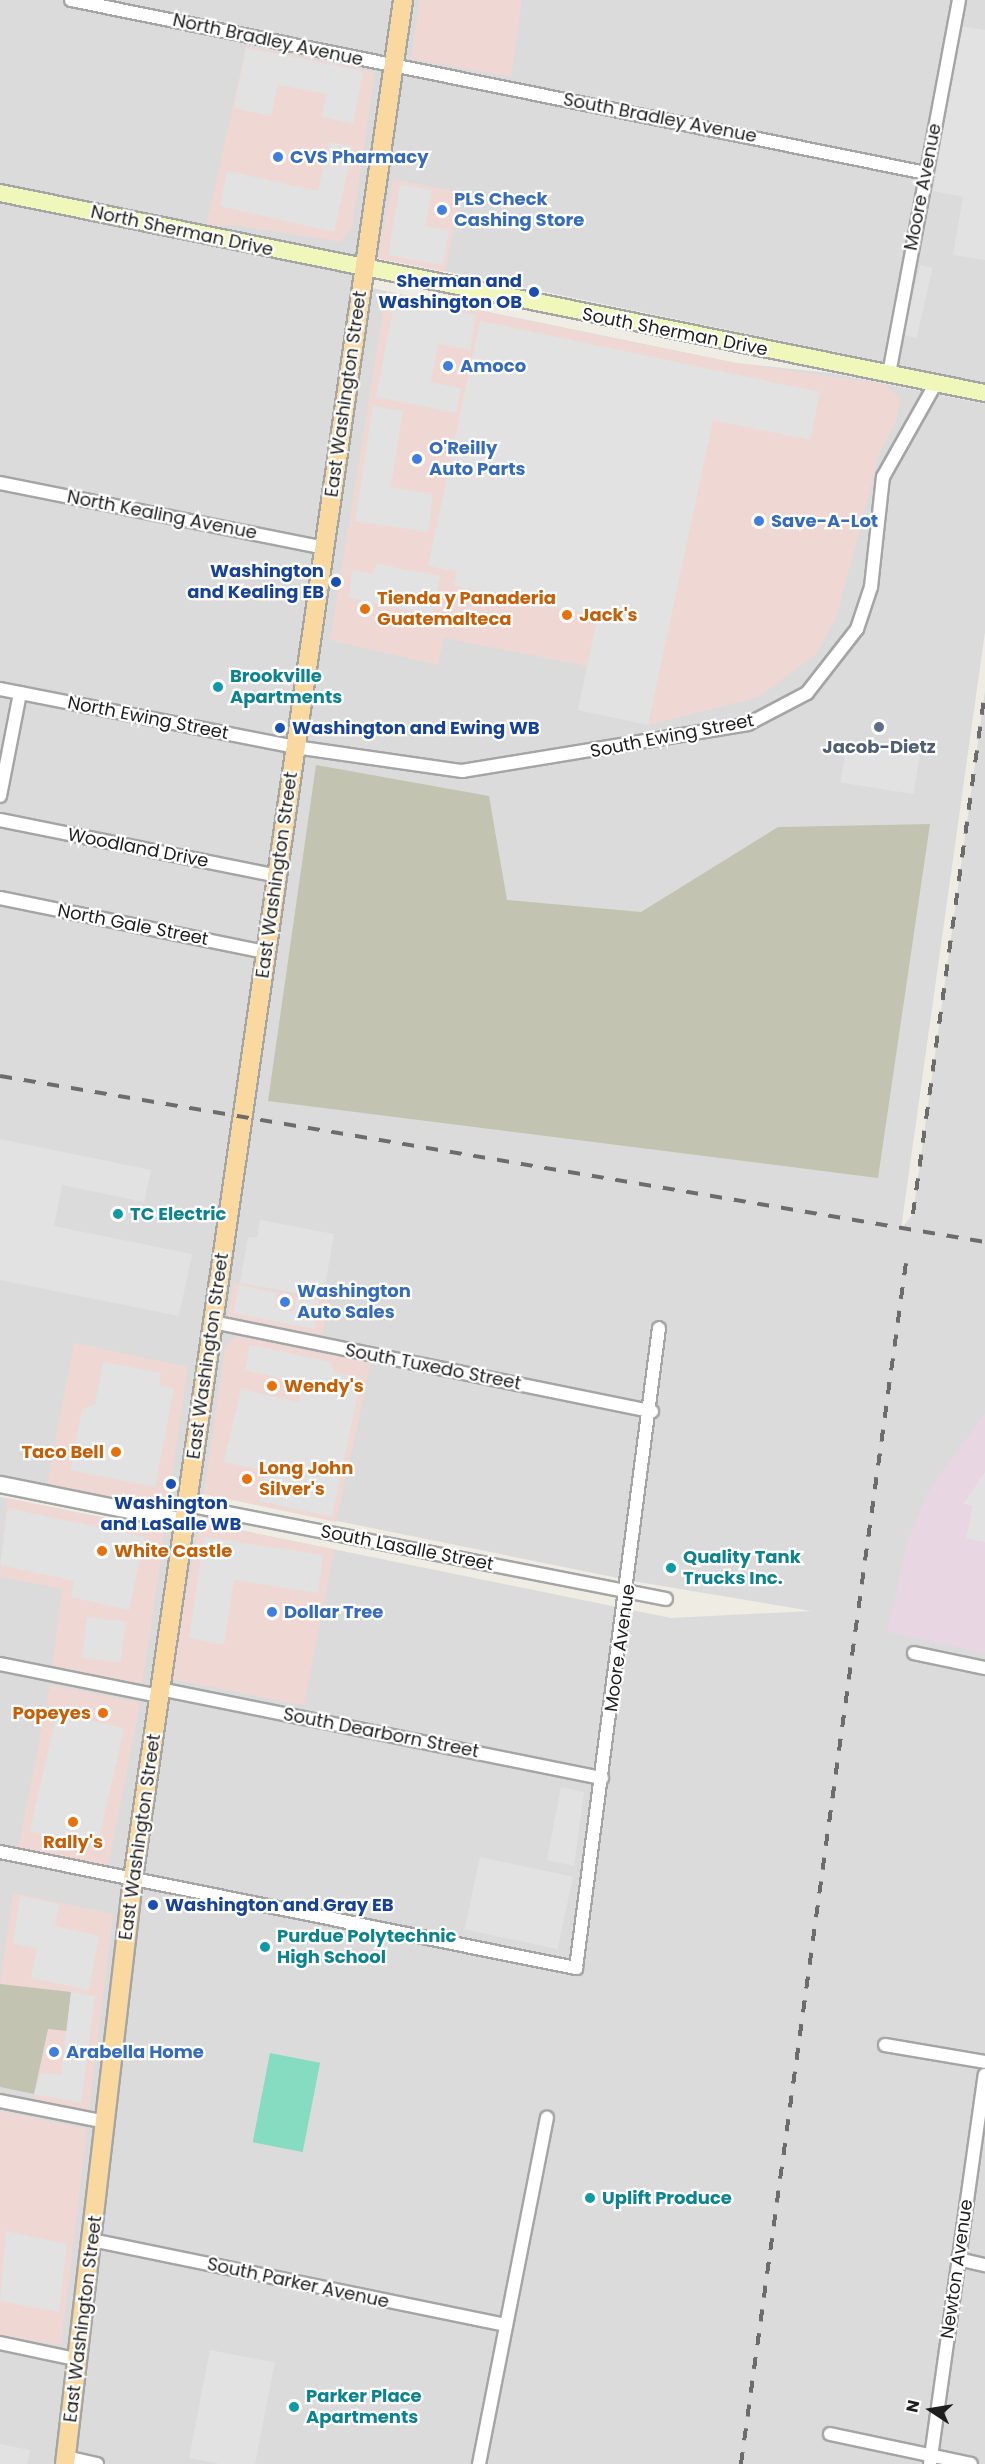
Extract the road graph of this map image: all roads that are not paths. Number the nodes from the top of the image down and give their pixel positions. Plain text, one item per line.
1 (71, 0) edge
2 (403, 0) edge
3 (959, 0) edge
4 (393, 66) junction
5 (926, 173) junction
6 (0, 193) edge
7 (364, 270) junction
8 (889, 374) junction
9 (936, 383) junction
10 (985, 393) edge
11 (0, 483) edge
12 (324, 548) junction
13 (0, 689) edge
14 (20, 693) junction
15 (295, 747) junction
16 (0, 796) edge
17 (0, 820) edge
18 (277, 876) junction
19 (0, 898) edge
20 (266, 952) junction
21 (213, 1322) junction
22 (659, 1328) dead end
23 (652, 1411) junction
24 (0, 1484) edge
25 (186, 1513) junction
26 (628, 1593) junction
27 (666, 1599) dead end
28 (914, 1653) dead end
29 (0, 1664) edge
30 (985, 1668) edge
31 (160, 1693) junction
32 (602, 1778) junction
33 (0, 1852) edge
34 (133, 1879) junction
35 (885, 2045) dead end
36 (985, 2062) edge
37 (985, 2075) edge
38 (0, 2101) edge
39 (547, 2118) dead end
40 (106, 2122) junction
41 (92, 2240) junction
42 (958, 2259) junction
43 (985, 2265) edge
44 (505, 2325) junction
45 (0, 2343) edge
46 (79, 2360) junction
47 (830, 2434) dead end
48 (930, 2460) edge
49 (66, 2461) edge
50 (97, 2464) edge
51 (479, 2464) edge
52 (972, 2464) edge

1 - 4 street, North Bradley Avenue
2 - 4 main road, East Washington Street
3 - 5 street, Moore Avenue
4 - 5 street, South Bradley Avenue
4 - 7 main road, East Washington Street
5 - 8 street, Moore Avenue
6 - 7 main road, North Sherman Drive
7 - 8 main road, South Sherman Drive
7 - 12 main road, East Washington Street
8 - 9 main road, South Sherman Drive
9 - 10 main road, South Sherman Drive
9 - 15 street, South Ewing Street
11 - 12 street, North Kealing Avenue
12 - 15 main road, East Washington Street
13 - 14 street, North Ewing Street
14 - 15 street, North Ewing Street
14 - 16 street
15 - 18 main road, East Washington Street
17 - 18 street, Woodland Drive
18 - 20 main road, East Washington Street
19 - 20 street, North Gale Street
20 - 21 main road, East Washington Street
21 - 23 street, South Tuxedo Street
21 - 25 main road, East Washington Street
22 - 23 street, Moore Avenue
23 - 26 street, Moore Avenue
24 - 25 street
25 - 26 street, South Lasalle Street
25 - 31 main road, East Washington Street
26 - 27 street, South Lasalle Street
26 - 32 street, Moore Avenue
28 - 30 street
29 - 31 street, South Dearborn Street
31 - 32 street, South Dearborn Street
31 - 34 main road, East Washington Street
32 - 34 street, Moore Avenue
33 - 34 street
34 - 40 main road, East Washington Street
35 - 36 street
37 - 42 street, Newton Avenue
38 - 40 street
39 - 44 street
40 - 41 main road, East Washington Street
41 - 44 street, South Parker Avenue
41 - 46 main road, East Washington Street
42 - 43 street
42 - 48 street, Newton Avenue
44 - 51 street
45 - 46 street
46 - 49 main road, East Washington Street
47 - 48 street
48 - 52 street
49 - 50 street

